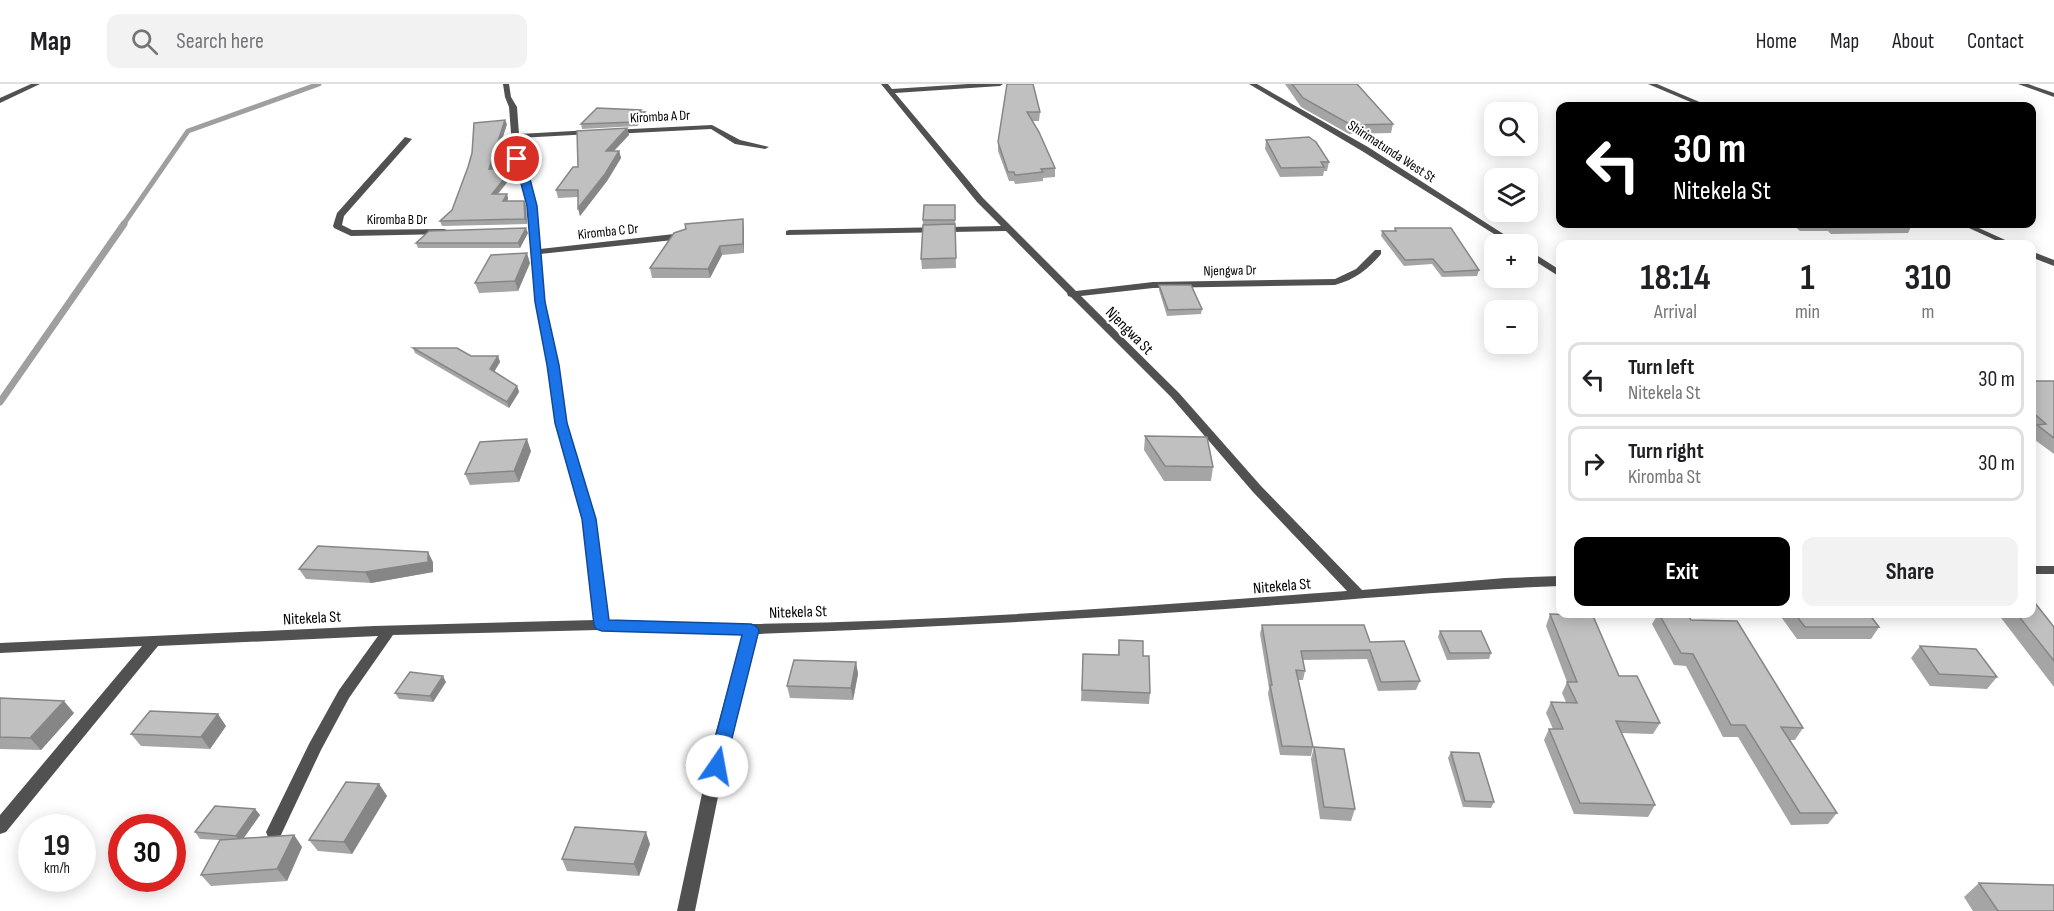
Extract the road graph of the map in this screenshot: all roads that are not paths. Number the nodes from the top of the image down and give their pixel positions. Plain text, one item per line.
1 (37, 84) edge
2 (506, 84) edge
3 (1000, 84) edge
4 (1251, 84) edge
5 (1651, 84) edge
6 (2021, 84) edge
7 (887, 87) edge
8 (2054, 95) edge
9 (0, 101) edge
10 (1695, 102) edge
11 (515, 136) junction
12 (408, 139) dead end
13 (765, 147) dead end
14 (1006, 228) junction
15 (1973, 228) edge
16 (449, 232) edge
17 (789, 233) dead end
18 (1499, 234) edge
19 (683, 236) edge
20 (2001, 240) edge
21 (537, 252) junction
22 (1378, 252) dead end
23 (2036, 256) edge
24 (1538, 259) edge
25 (2054, 263) edge
26 (1556, 271) edge
27 (1071, 294) junction
28 (2036, 570) edge
29 (2054, 570) edge
30 (1556, 581) edge
31 (1359, 595) junction
32 (602, 625) junction
33 (751, 630) junction
34 (389, 631) junction
35 (154, 641) junction
36 (0, 648) edge
37 (0, 827) edge
38 (274, 832) dead end
39 (686, 911) edge

1 - 9 street
2 - 11 street
3 - 7 street
4 - 18 street, Shirimatunda West St
5 - 10 street
6 - 8 street
7 - 14 street, Njengwa St
11 - 13 street, Kiromba A Dr
11 - 21 street
12 - 16 street, Kiromba B Dr
14 - 17 street
14 - 27 street, Njengwa St
15 - 20 street
19 - 21 street, Kiromba C Dr
21 - 32 street
22 - 27 street, Njengwa Dr
23 - 25 street
24 - 26 street
27 - 31 street, Njengwa St
28 - 29 street
30 - 31 street, Nitekela St
31 - 33 street, Nitekela St
32 - 33 street, Nitekela St
32 - 34 street, Nitekela St
33 - 39 street
34 - 35 street, Nitekela St
34 - 38 street
35 - 36 street, Nitekela St
35 - 37 street

